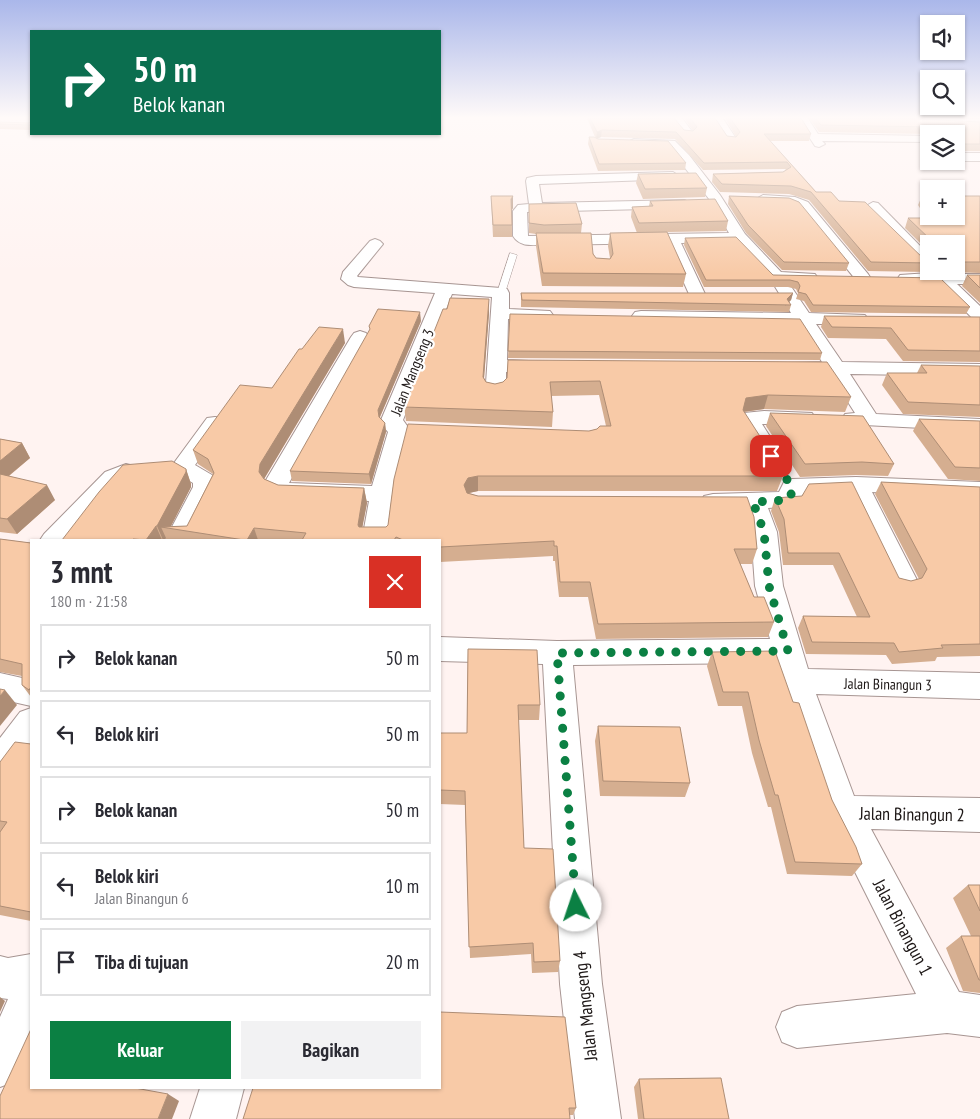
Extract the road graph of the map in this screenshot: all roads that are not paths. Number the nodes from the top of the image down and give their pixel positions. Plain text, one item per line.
1 (693, 169) edge
2 (713, 175) edge
3 (698, 176) junction
4 (733, 199) edge
5 (752, 199) edge
6 (716, 201) junction
7 (873, 206) dead end
8 (536, 207) junction
9 (886, 221) junction
10 (904, 221) dead end
11 (739, 236) junction
12 (671, 238) junction
13 (598, 240) junction
14 (375, 244) dead end
15 (513, 255) dead end
16 (920, 255) edge
17 (601, 258) edge
18 (920, 270) edge
19 (965, 275) edge
20 (777, 277) junction
21 (824, 277) edge
22 (843, 277) edge
23 (862, 277) junction
24 (980, 279) edge
25 (945, 280) edge
26 (445, 290) junction
27 (502, 293) junction
28 (521, 293) edge
29 (677, 294) edge
30 (697, 294) junction
31 (715, 294) edge
32 (770, 294) edge
33 (788, 294) junction
34 (500, 314) junction
35 (559, 315) edge
36 (628, 316) edge
37 (980, 316) edge
38 (804, 318) junction
39 (873, 320) edge
40 (960, 321) edge
41 (980, 322) edge
42 (360, 337) dead end
43 (496, 366) junction
44 (564, 366) edge
45 (778, 367) edge
46 (836, 368) junction
47 (980, 370) edge
48 (495, 391) edge
49 (226, 407) edge
50 (870, 420) junction
51 (980, 425) edge
52 (163, 468) junction
53 (856, 484) junction
54 (792, 487) junction
55 (979, 492) edge
56 (382, 494) junction
57 (694, 502) edge
58 (753, 502) junction
59 (54, 539) edge
60 (179, 539) edge
61 (375, 539) edge
62 (904, 582) edge
63 (441, 649) edge
64 (788, 651) junction
65 (557, 653) junction
66 (796, 681) junction
67 (0, 686) edge
68 (980, 686) edge
69 (30, 693) edge
70 (30, 723) edge
71 (0, 764) edge
72 (844, 812) junction
73 (980, 815) edge
74 (30, 974) edge
75 (0, 977) edge
76 (30, 1000) edge
77 (964, 1014) edge
78 (797, 1027) dead end
79 (0, 1065) edge
80 (222, 1089) edge
81 (213, 1119) edge
82 (598, 1119) edge

1 - 3 street
2 - 3 street
3 - 6 street
3 - 8 street
4 - 6 street
5 - 23 street
6 - 8 street
6 - 11 street
7 - 9 street
8 - 13 street
9 - 10 street
9 - 16 street
11 - 12 street
11 - 20 street
12 - 13 street
12 - 30 street
13 - 17 street
14 - 26 street
15 - 27 lane
18 - 23 street
19 - 24 street
20 - 21 street
20 - 33 street
22 - 23 street
25 - 37 street
26 - 27 street
26 - 56 street, Jalan Mangseng 3
27 - 28 street
27 - 34 street
29 - 30 street
30 - 31 street
32 - 33 street
33 - 38 street
34 - 35 street
34 - 43 street
36 - 38 street
38 - 39 street
38 - 46 street
40 - 41 street
42 - 56 street
43 - 44 street
43 - 48 street
45 - 46 street
46 - 47 street
46 - 50 street
49 - 52 street
50 - 51 street
50 - 54 street
52 - 59 street
52 - 60 street
53 - 54 street
53 - 55 street
53 - 62 street
54 - 58 street
56 - 61 street, Jalan Mangseng 3
57 - 58 street
58 - 64 street, Jalan Binangun 1
63 - 65 street
64 - 65 street
64 - 66 street, Jalan Binangun 1
65 - 82 street, Jalan Mangseng 4
66 - 68 street, Jalan Binangun 3
66 - 72 street, Jalan Binangun 1
67 - 69 street
70 - 71 street
72 - 73 street, Jalan Binangun 2
72 - 77 street, Jalan Binangun 1
74 - 75 street
76 - 79 street
77 - 78 street
80 - 81 street

